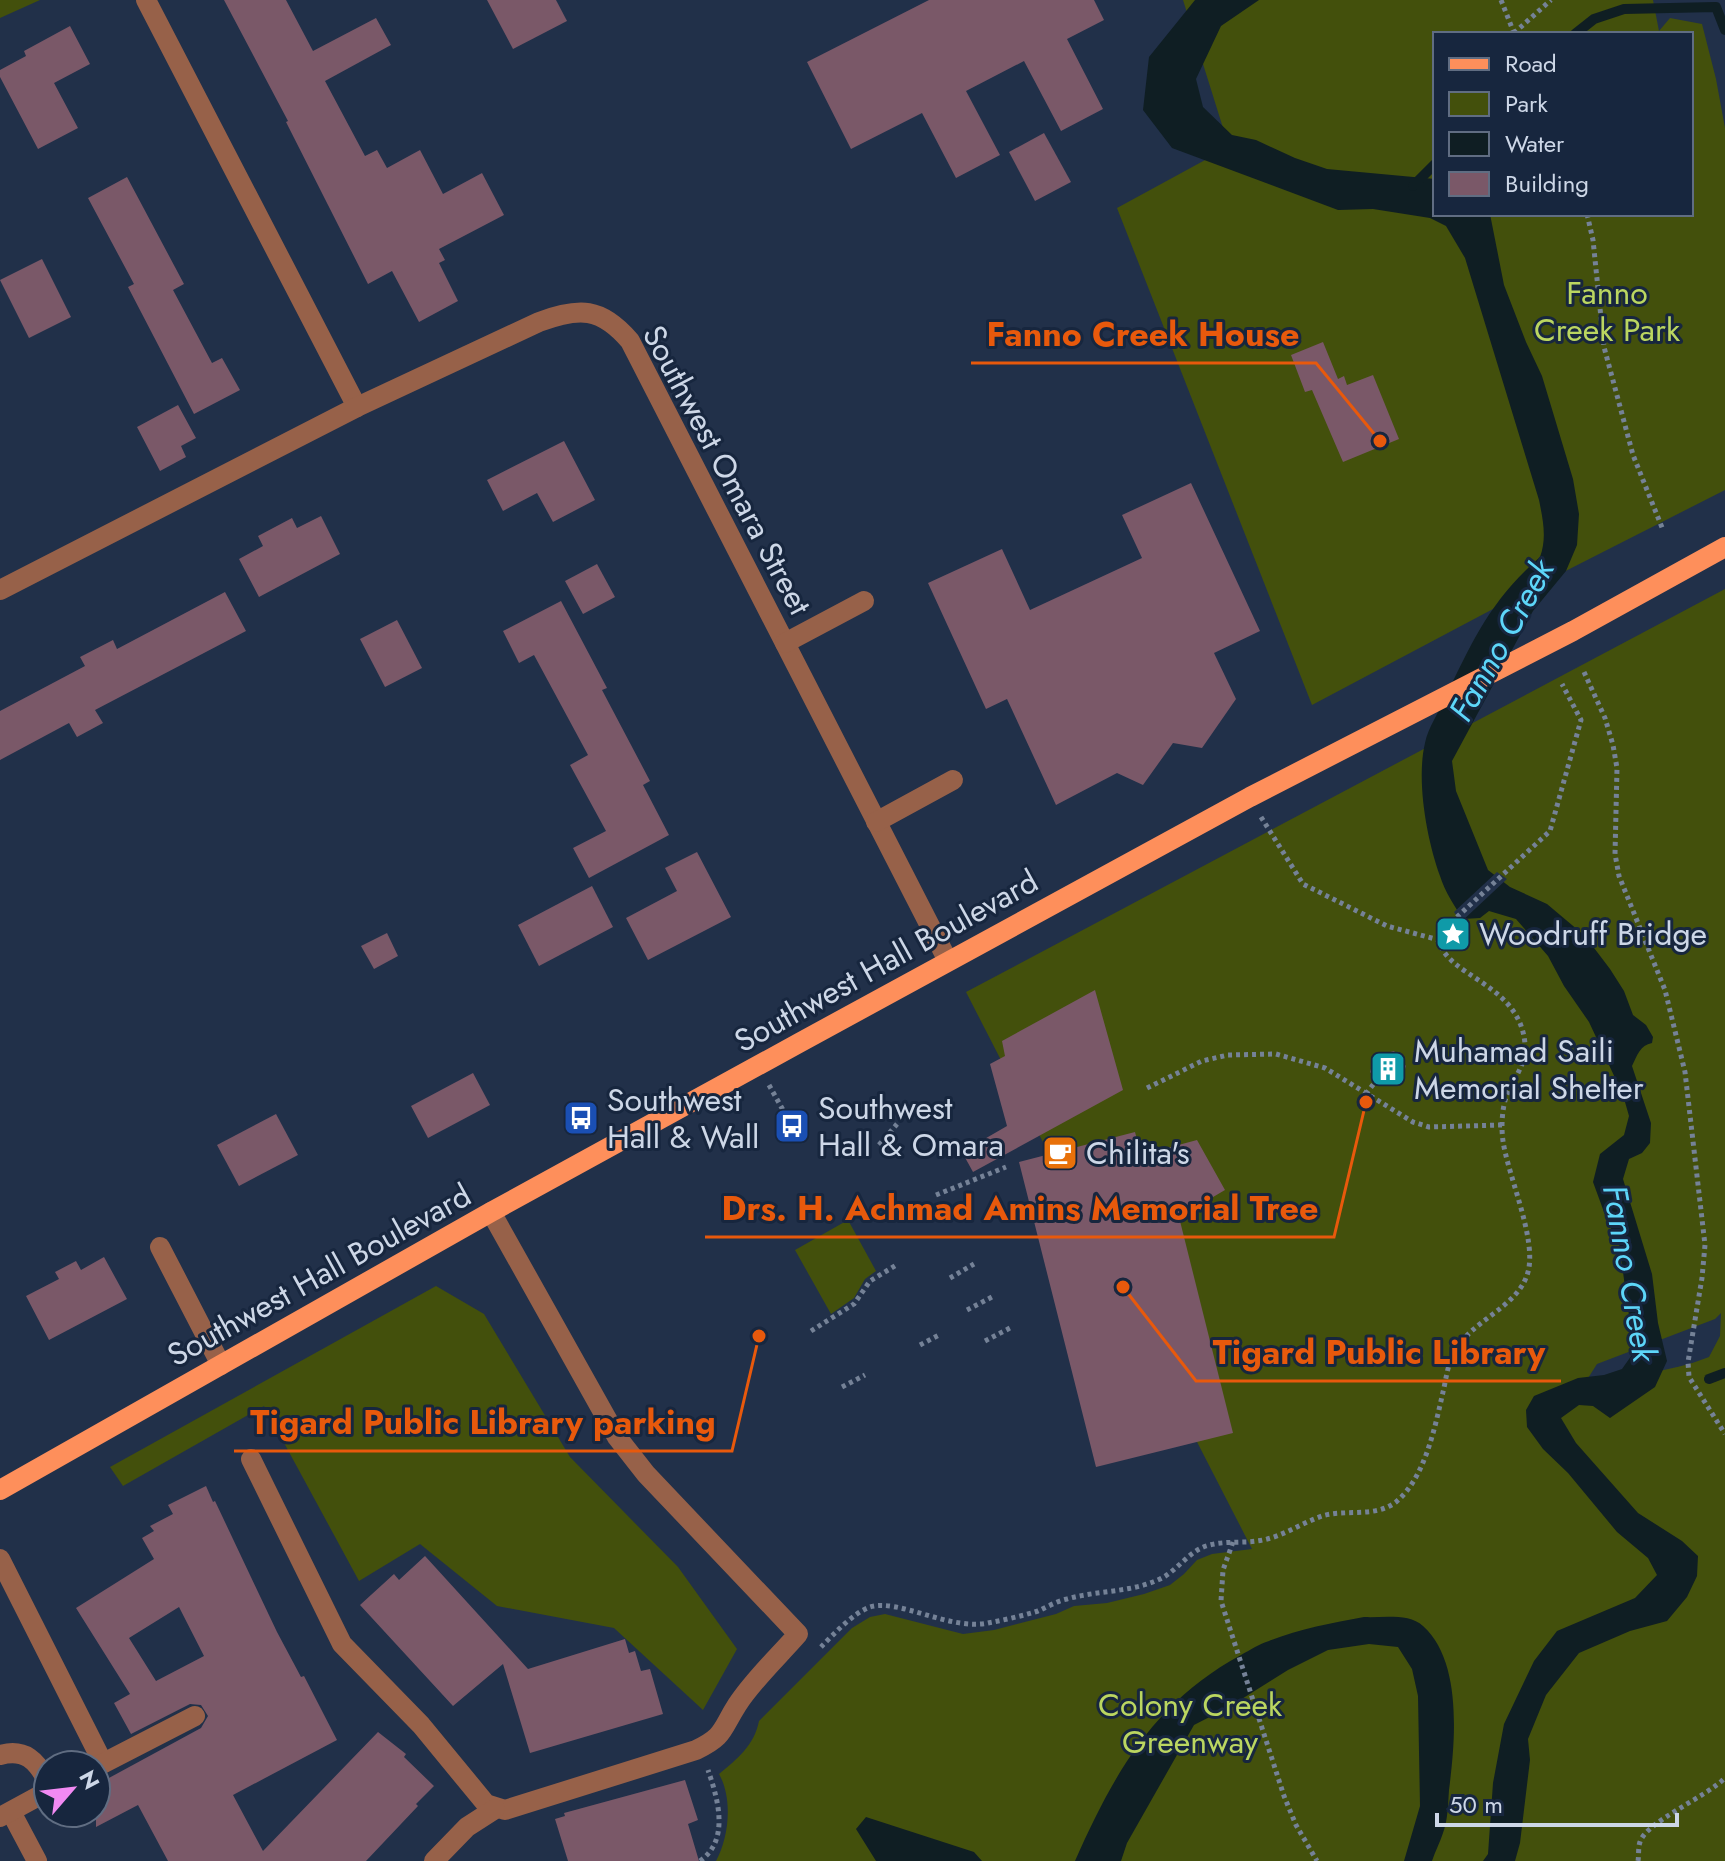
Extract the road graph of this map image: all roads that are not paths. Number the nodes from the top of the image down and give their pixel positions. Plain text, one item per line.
1 (146, 0) edge
2 (357, 407) junction
3 (1725, 547) edge
4 (0, 590) edge
5 (864, 601) dead end
6 (785, 643) junction
7 (953, 780) dead end
8 (876, 822) junction
9 (948, 961) junction
10 (491, 1212) junction
11 (160, 1247) dead end
12 (221, 1365) junction
13 (251, 1459) dead end
14 (0, 1490) edge
15 (0, 1559) edge
16 (195, 1716) dead end
17 (91, 1749) edge
18 (0, 1755) edge
19 (112, 1758) edge
20 (32, 1759) edge
21 (32, 1800) edge
22 (495, 1809) junction
23 (6, 1814) edge
24 (37, 1861) edge
25 (434, 1861) edge

1 - 2 street
2 - 4 street, Southwest Omara Street
2 - 6 street, Southwest Omara Street
3 - 9 main road, Southwest Hall Boulevard
5 - 6 street
6 - 8 street, Southwest Omara Street
7 - 8 street
8 - 9 street, Southwest Omara Street
9 - 10 main road, Southwest Hall Boulevard
10 - 12 main road, Southwest Hall Boulevard
10 - 22 street
11 - 12 street
12 - 14 main road, Southwest Hall Boulevard
13 - 22 street
15 - 17 street
16 - 19 street
18 - 20 street
21 - 23 street
22 - 25 street
23 - 24 street

